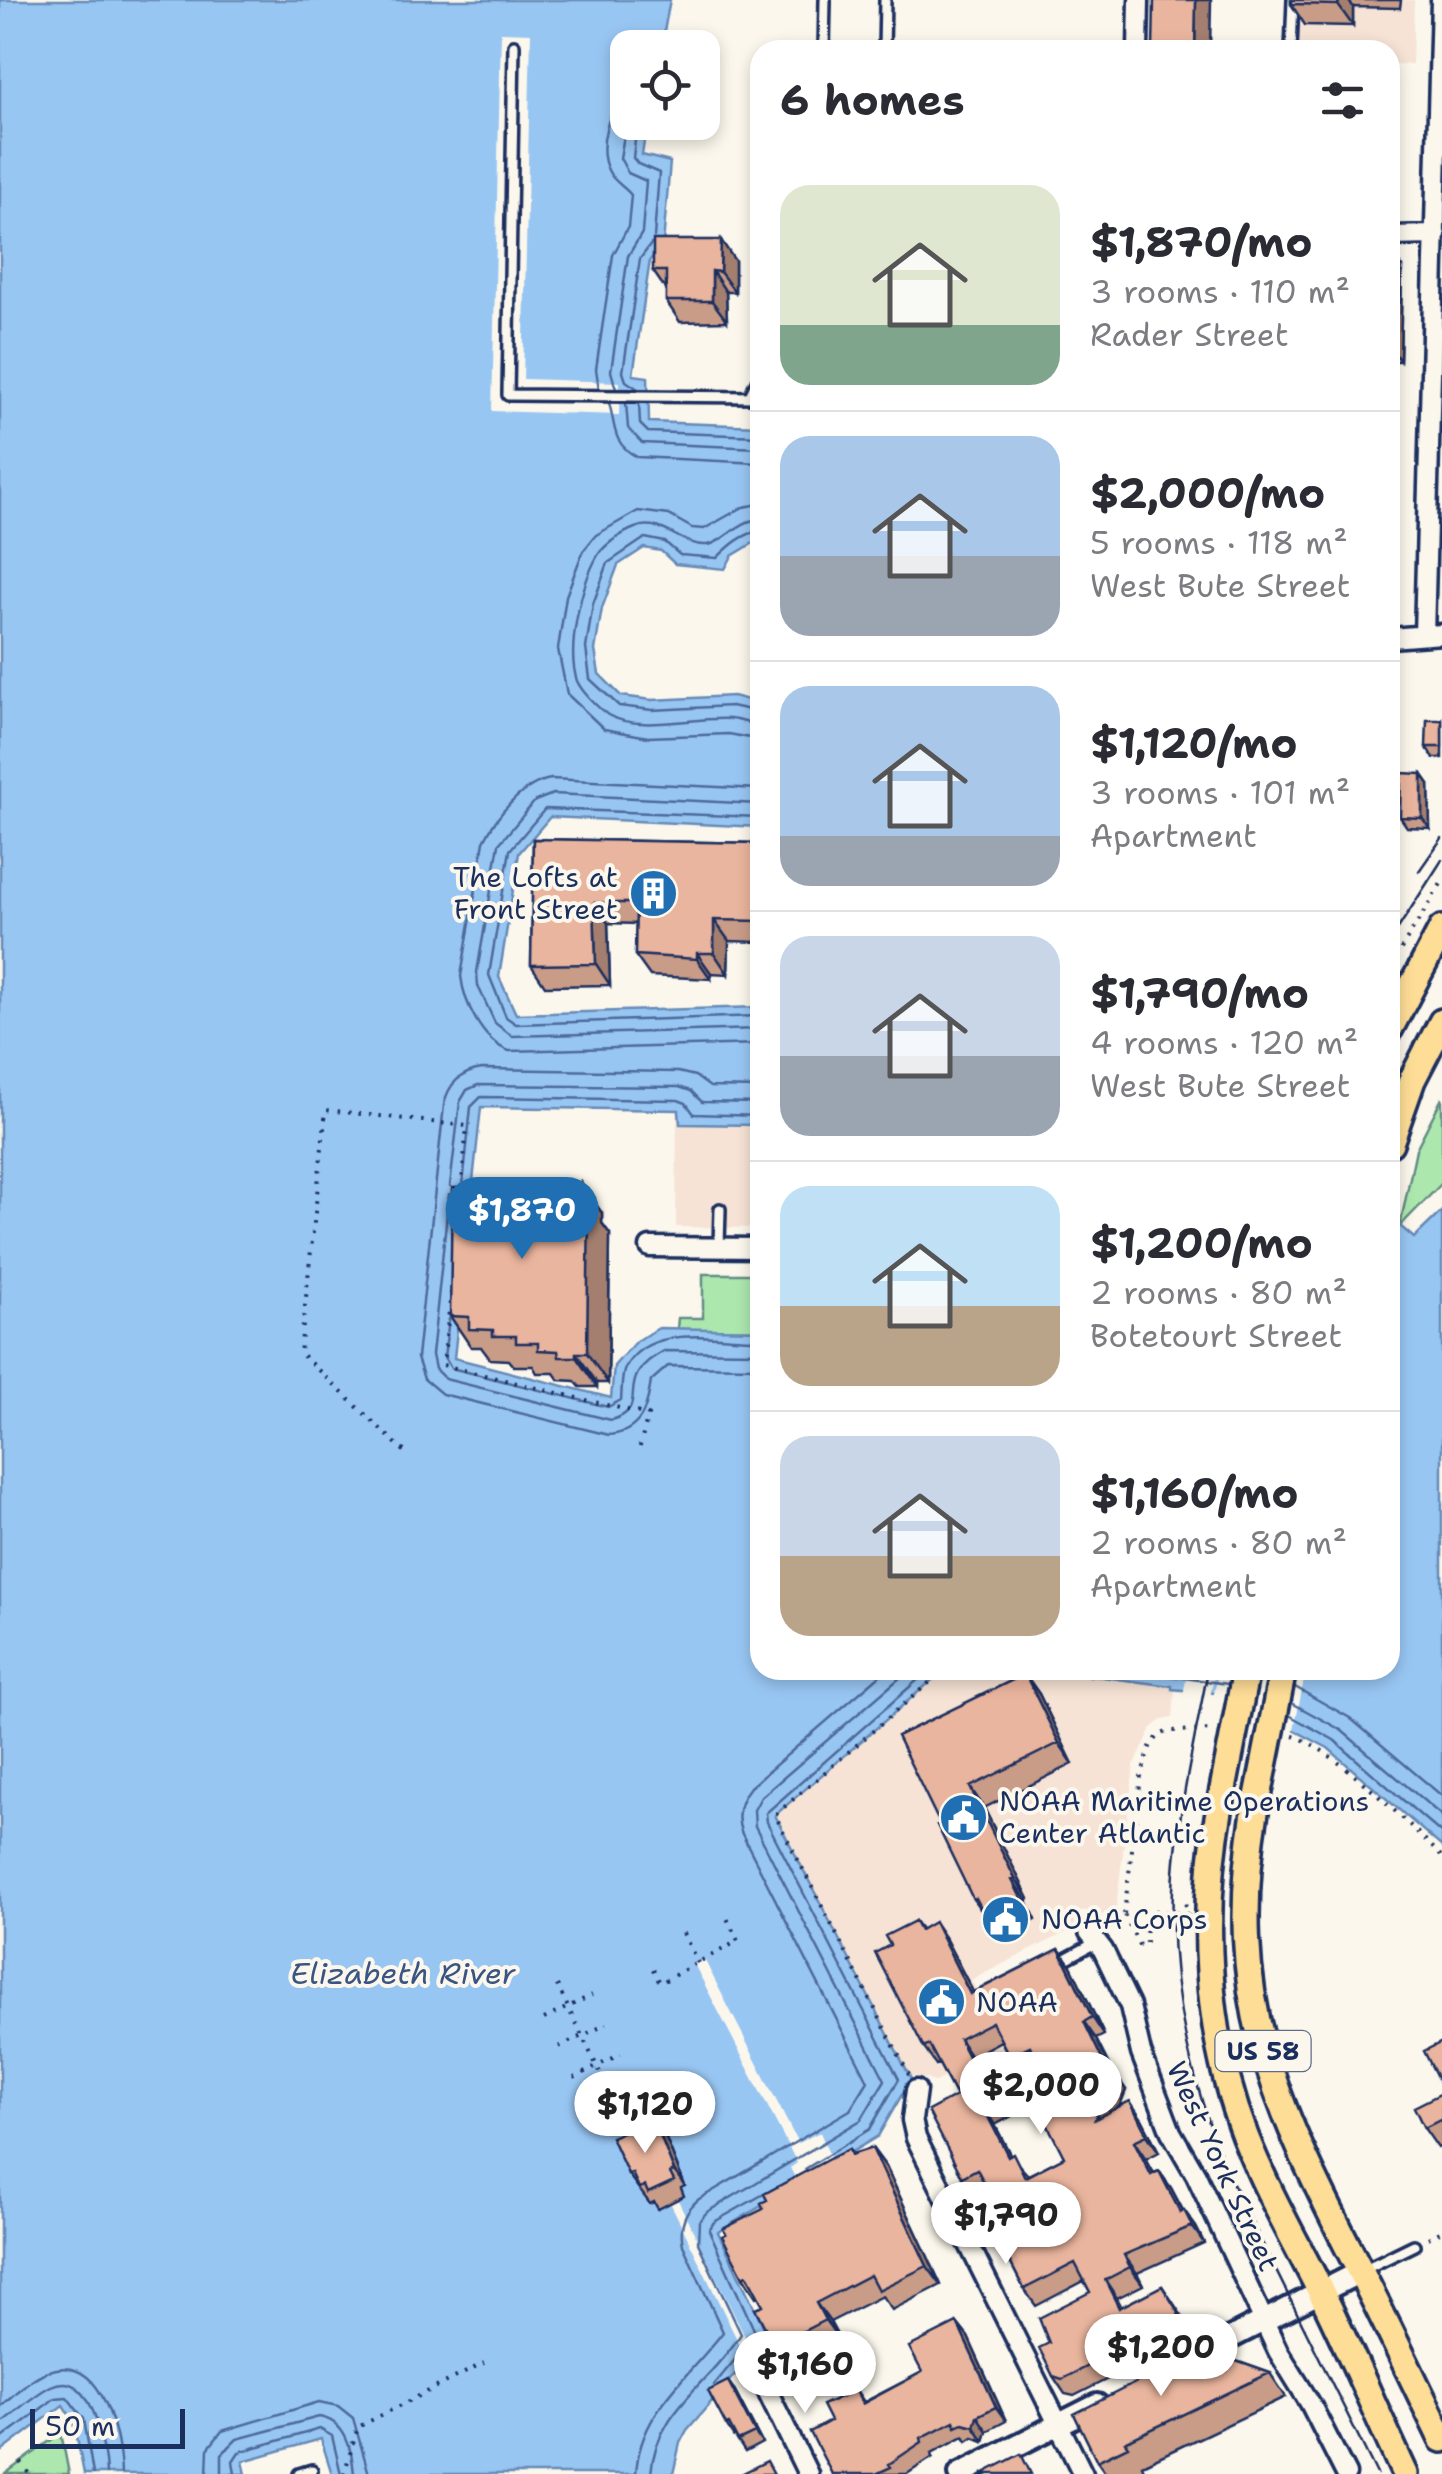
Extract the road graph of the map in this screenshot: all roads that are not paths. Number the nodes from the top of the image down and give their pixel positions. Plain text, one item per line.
1 (825, 0) edge
2 (885, 0) edge
3 (1139, 0) edge
4 (1293, 0) edge
5 (1441, 0) edge
6 (824, 40) edge
7 (884, 40) edge
8 (1138, 40) edge
9 (1291, 40) edge
10 (514, 45) dead end
11 (1436, 235) junction
12 (1400, 236) edge
13 (750, 397) edge
14 (1433, 635) edge
15 (1400, 637) edge
16 (1442, 929) edge
17 (1400, 1009) edge
18 (1442, 1022) edge
19 (1400, 1114) edge
20 (720, 1209) dead end
21 (650, 1247) dead end
22 (719, 1248) junction
23 (750, 1248) edge
24 (1244, 1680) edge
25 (1281, 1680) edge
26 (1093, 1937) joint
27 (1041, 1971) edge
28 (914, 2085) road end
29 (1414, 2244) dead end
30 (1360, 2272) junction
31 (1321, 2292) junction
32 (1264, 2320) junction
33 (1160, 2373) edge
34 (761, 2378) dead end
35 (1109, 2399) edge
36 (1058, 2424) junction
37 (1442, 2438) edge
38 (312, 2470) dead end
39 (298, 2474) edge
40 (808, 2474) edge
41 (960, 2474) edge
42 (1083, 2474) edge
43 (1346, 2474) edge
44 (1405, 2474) edge

1 - 6 lane
2 - 7 lane
3 - 8 street
4 - 9 lane
5 - 11 street
10 - 13 lane
11 - 12 street
11 - 14 street
14 - 15 street
16 - 17 main road
18 - 19 main road
20 - 22 lane
21 - 22 street
22 - 23 street
24 - 31 main road, US 58, bridge
25 - 30 main road, US 58, bridge
26 - 27 lane
26 - 32 street, West York Street
28 - 36 street
29 - 30 lane
30 - 31 street
30 - 37 main road, US 58
31 - 32 street
31 - 44 main road, US 58
32 - 33 street
32 - 43 street, West York Street
34 - 40 street
35 - 36 street
36 - 41 street
36 - 42 street
38 - 39 lane

